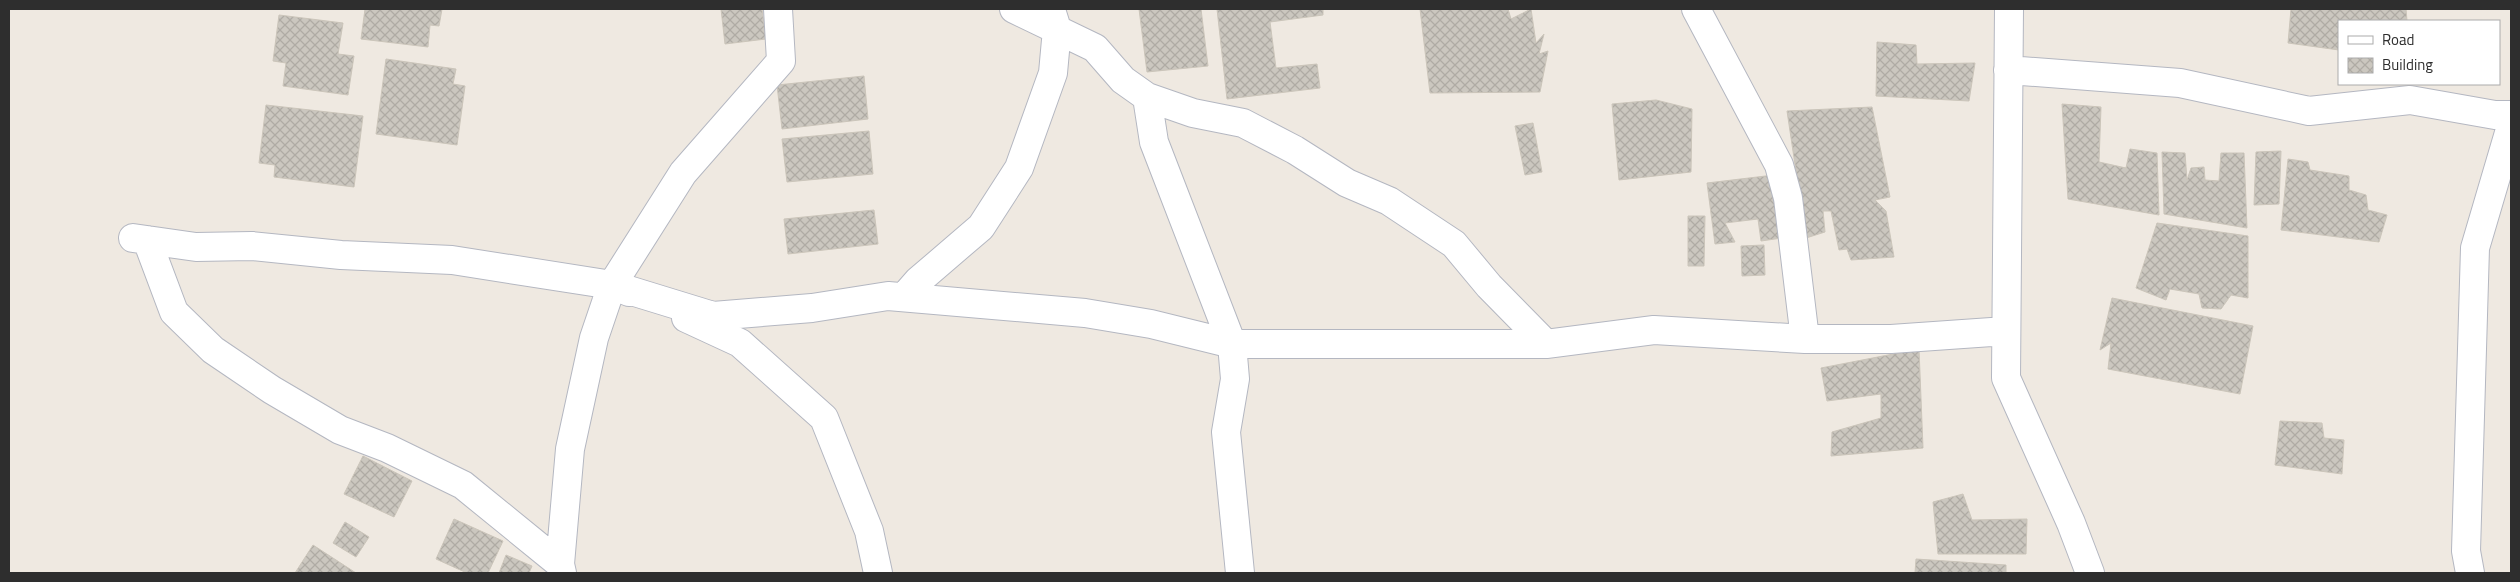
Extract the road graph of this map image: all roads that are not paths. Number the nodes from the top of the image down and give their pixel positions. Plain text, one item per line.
1 (778, 9) edge
2 (1014, 9) edge
3 (1696, 9) edge
4 (2009, 9) edge
5 (1054, 19) edge
6 (2008, 70) junction
7 (1147, 97) junction
8 (2511, 115) edge
9 (2511, 126) edge
10 (612, 285) junction
11 (904, 297) junction
12 (2006, 331) junction
13 (1805, 339) junction
14 (1232, 344) junction
15 (1546, 344) junction
16 (561, 569) edge
17 (878, 573) edge
18 (1240, 573) edge
19 (2090, 573) edge
20 (2470, 573) edge

1 - 10 street
2 - 5 street
3 - 13 street
4 - 6 street
5 - 7 street
5 - 11 street
6 - 8 street
6 - 12 street
7 - 14 street
7 - 15 street
9 - 20 street
10 - 11 street
10 - 16 street
10 - 16 street
10 - 17 street
11 - 14 street
12 - 13 street
12 - 19 street
13 - 15 street
14 - 15 street
14 - 18 street

